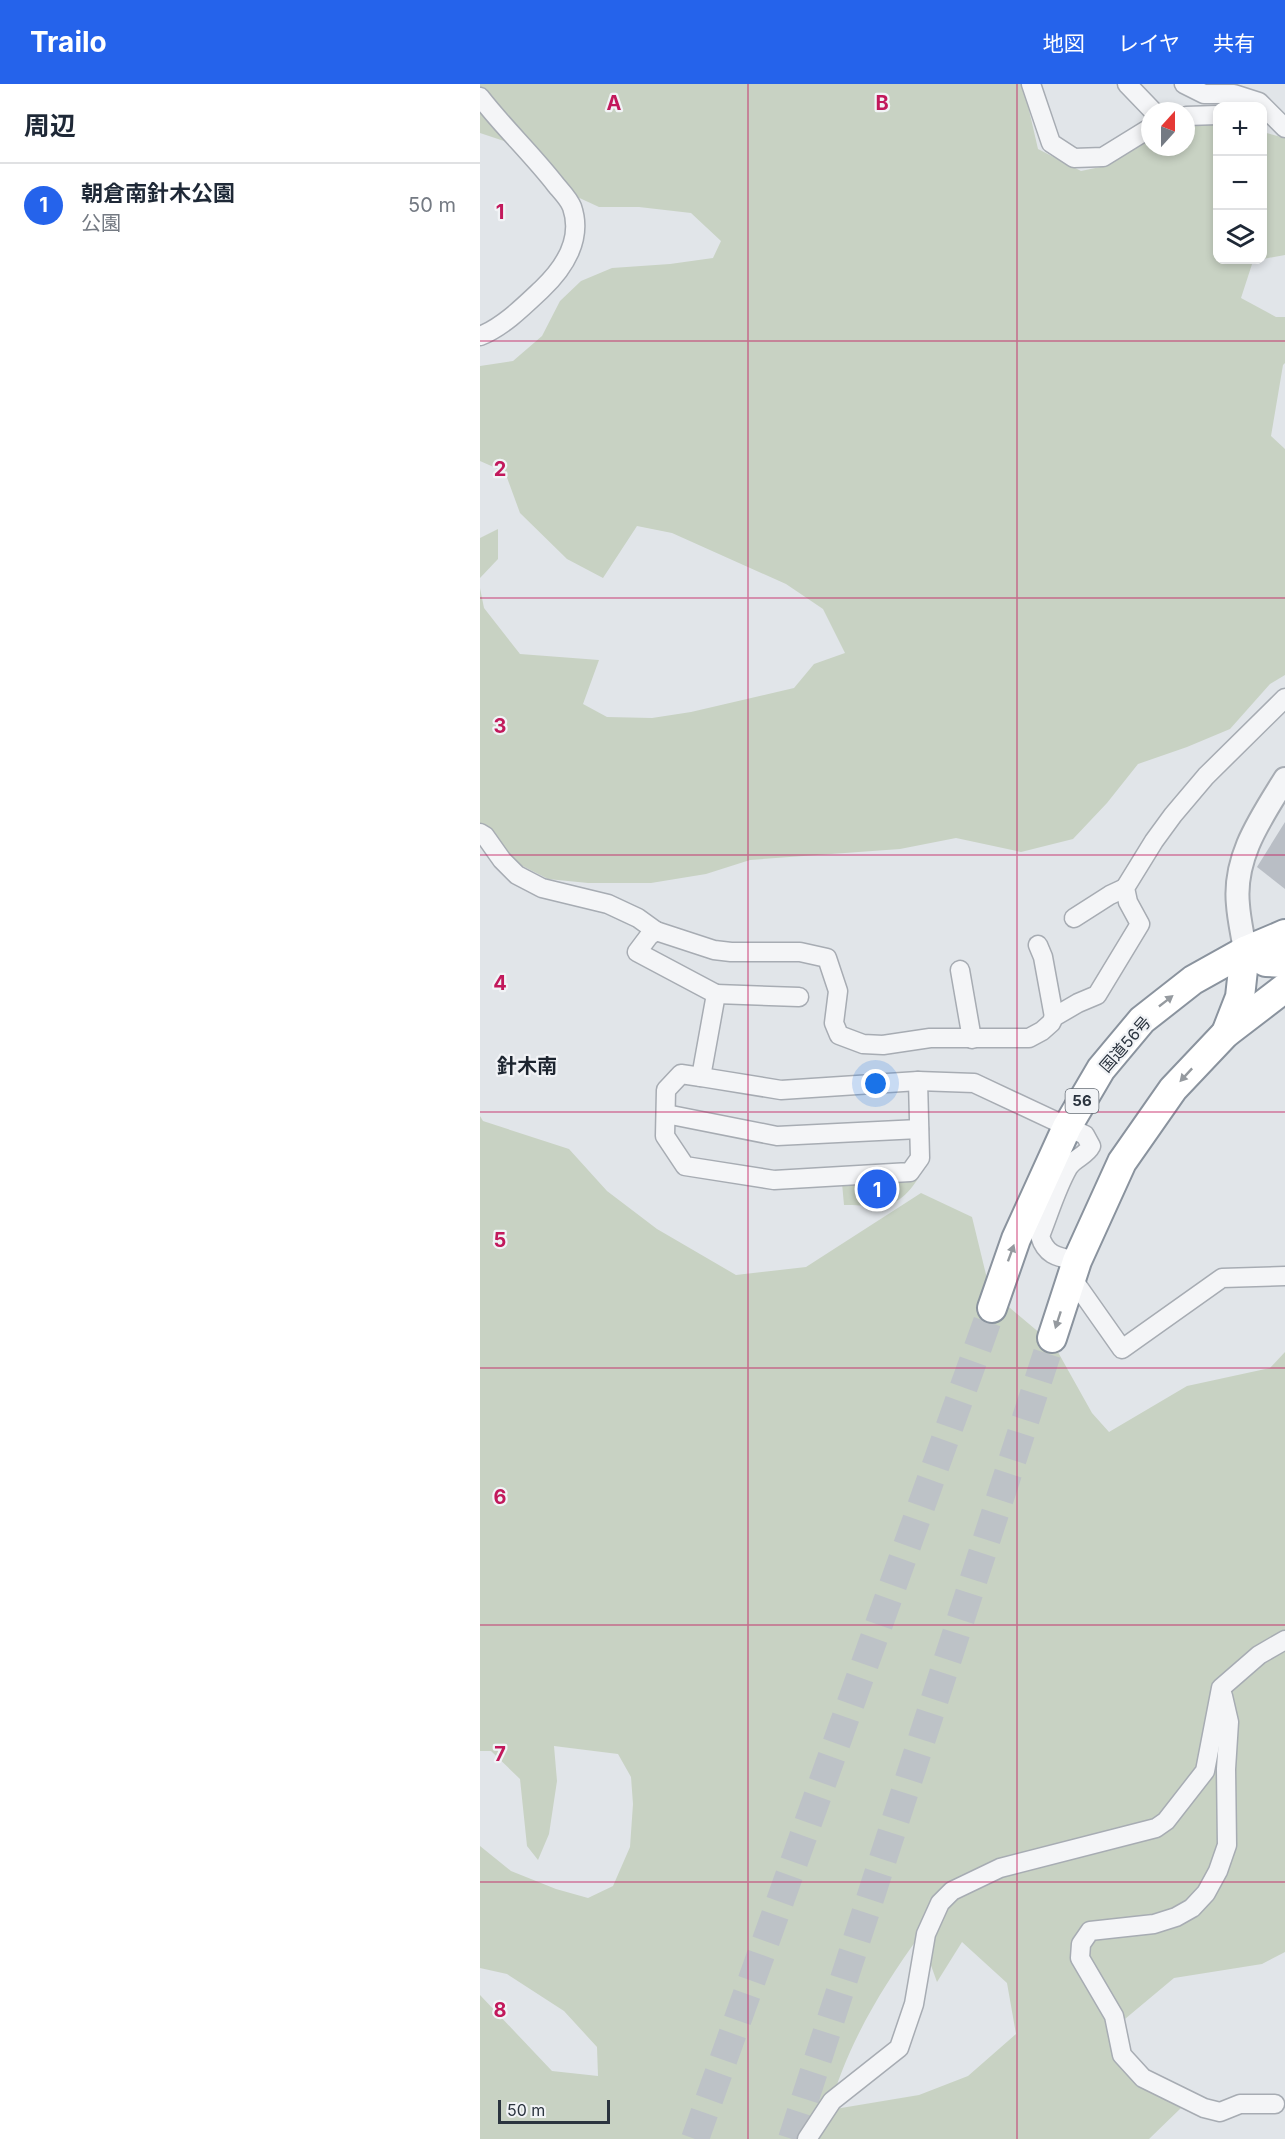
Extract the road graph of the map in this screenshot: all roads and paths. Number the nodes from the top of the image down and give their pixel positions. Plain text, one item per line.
1 (1032, 84) edge
2 (1127, 84) edge
3 (1184, 84) edge
4 (1235, 89) edge
5 (480, 98) edge
6 (1144, 102) edge
7 (1259, 102) edge
8 (1267, 110) edge
9 (1213, 115) edge
10 (1195, 116) edge
11 (1267, 124) edge
12 (1141, 134) edge
13 (480, 336) edge
14 (1285, 698) edge
15 (1285, 779) edge
16 (480, 833) edge
17 (1125, 888) junction
18 (1074, 918) dead end
19 (656, 931) junction
20 (1285, 934) edge
21 (1038, 945) dead end
22 (1245, 951) junction
23 (1285, 963) edge
24 (960, 970) dead end
25 (1285, 988) edge
26 (716, 994) junction
27 (798, 997) dead end
28 (1054, 1017) junction
29 (1226, 1033) junction
30 (972, 1039) junction
31 (701, 1077) junction
32 (918, 1081) junction
33 (666, 1114) junction
34 (1067, 1126) junction
35 (919, 1129) junction
36 (1074, 1270) junction
37 (1285, 1276) edge
38 (992, 1308) tunnel mouth
39 (1052, 1338) tunnel mouth
40 (1285, 1640) edge
41 (1221, 1688) junction
42 (1275, 2104) dead end
43 (807, 2139) edge

1 - 12 street
2 - 6 street
3 - 4 street
4 - 7 street
5 - 13 street
8 - 11 street
9 - 10 street
14 - 17 street
15 - 22 street
16 - 19 street
17 - 18 street
17 - 28 street
19 - 26 street
19 - 30 street
20 - 22 highway, 56
21 - 28 street
22 - 23 highway
22 - 29 highway
34 -> 22 highway, 国道56号 / 56
24 - 30 street
25 - 29 highway
26 - 27 street
26 - 31 street
28 - 30 street
29 -> 36 highway
31 - 32 street
31 - 33 street
32 - 34 street
32 - 35 street
33 - 35 street
33 - 35 street
34 - 36 street
38 -> 34 highway, 国道56号 / 56
36 - 37 street
36 -> 39 highway
40 - 41 street
41 - 42 street
41 - 43 street

